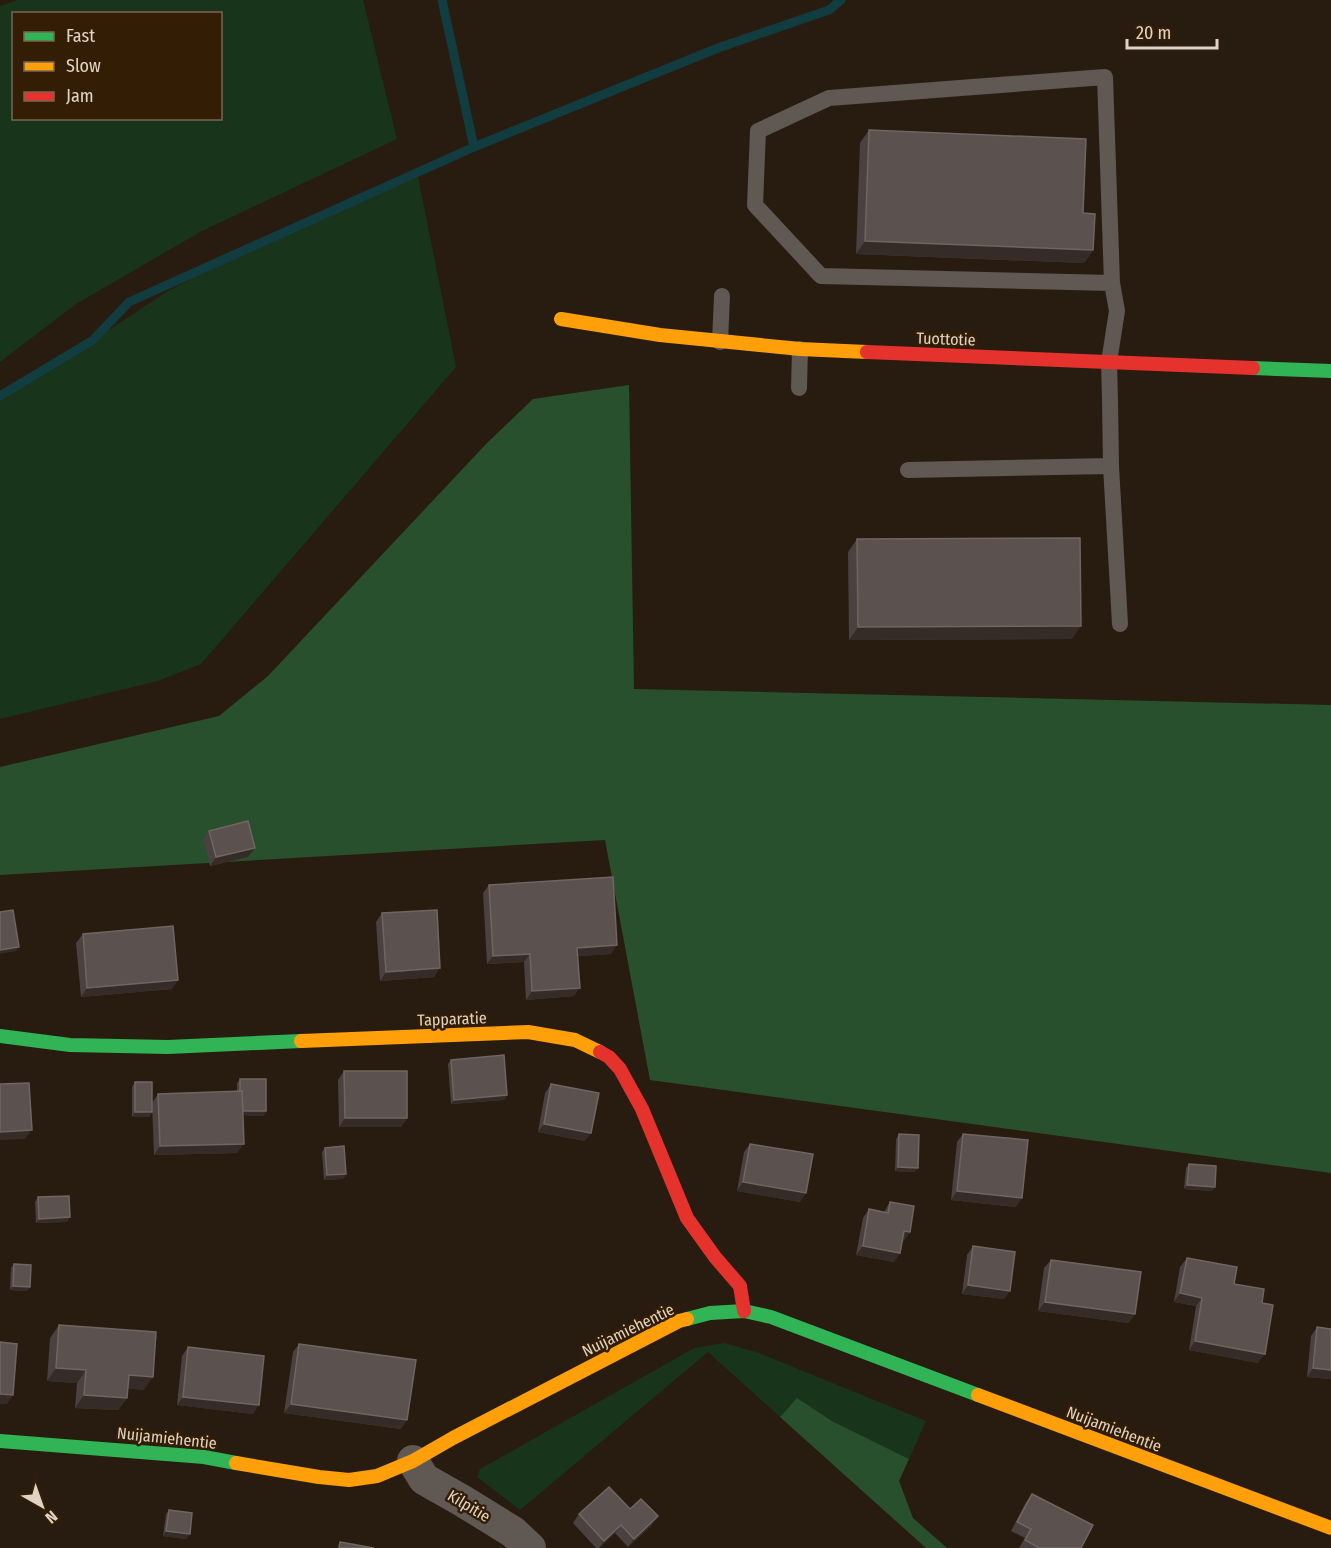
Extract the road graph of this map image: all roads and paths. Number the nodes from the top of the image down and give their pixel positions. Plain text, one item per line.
1 (1112, 283) junction
2 (722, 296) dead end
3 (561, 319) dead end
4 (720, 342) junction
5 (800, 349) junction
6 (1109, 362) junction
7 (1331, 370) edge
8 (799, 388) dead end
9 (1111, 466) junction
10 (908, 470) dead end
11 (1120, 624) dead end
12 (0, 1036) edge
13 (744, 1311) junction
14 (0, 1441) edge
15 (413, 1461) junction
16 (1331, 1528) edge
17 (530, 1548) edge

1 - 1 lane
1 - 6 lane
2 - 4 lane
3 - 4 street, Tuottotie
4 - 5 street, Tuottotie
5 - 6 street, Tuottotie
5 - 8 lane
6 - 7 street, Tuottotie
6 - 9 lane
9 - 10 lane
9 - 11 lane
12 - 13 street, Tapparatie
13 - 15 street, Nuijamiehentie
13 - 16 street, Nuijamiehentie
14 - 15 street, Nuijamiehentie
15 - 17 street, Kilpitie

